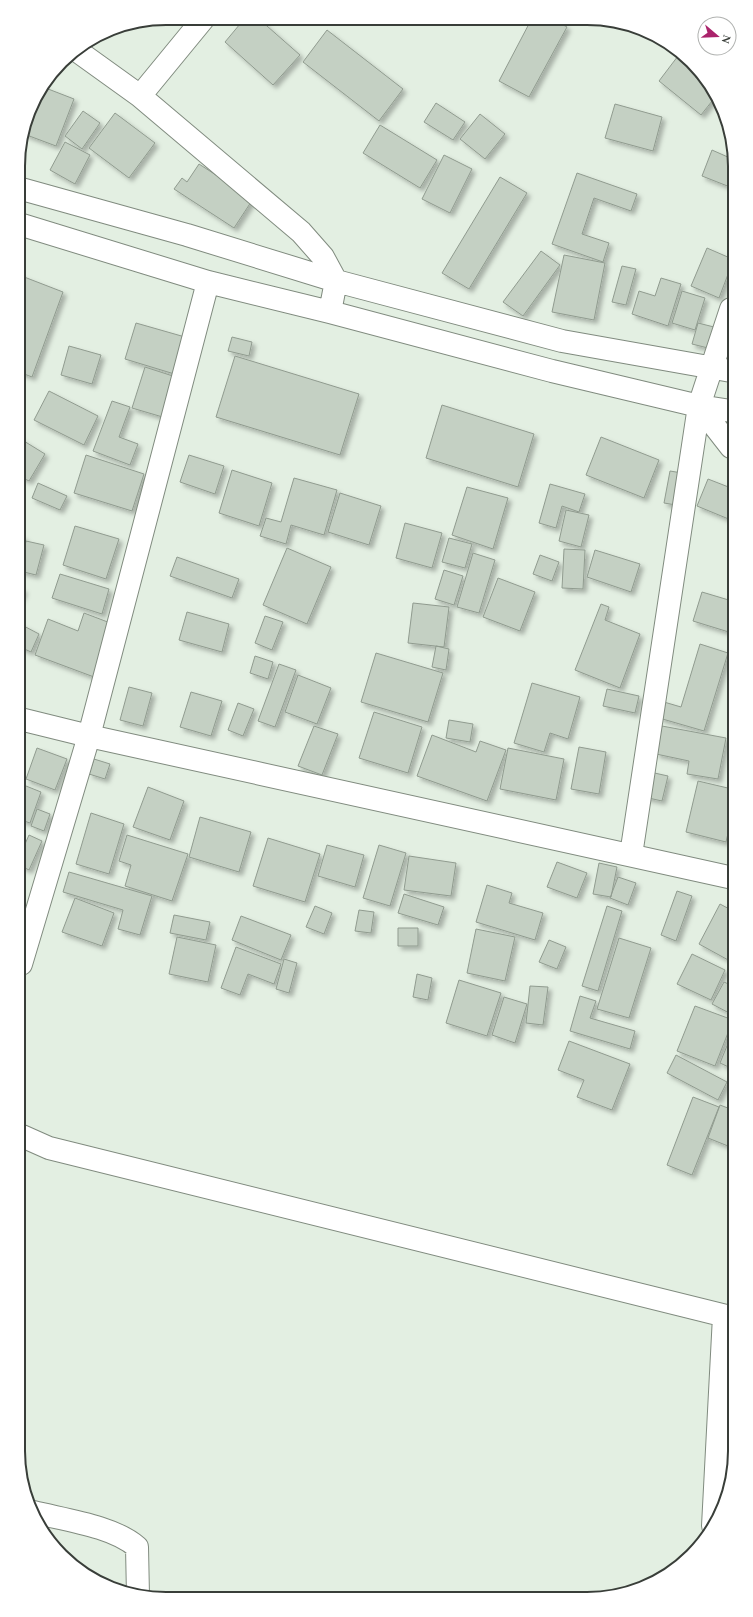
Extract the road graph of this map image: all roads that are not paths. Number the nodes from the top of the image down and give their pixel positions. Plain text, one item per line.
1 (198, 25) edge
2 (81, 53) edge
3 (140, 96) junction
4 (25, 190) edge
5 (54, 198) junction
6 (25, 226) edge
7 (45, 232) junction
8 (336, 281) junction
9 (208, 282) junction
10 (330, 312) junction
11 (728, 327) edge
12 (562, 341) junction
13 (721, 369) edge
14 (552, 371) junction
15 (699, 406) junction
16 (728, 411) edge
17 (728, 443) edge
18 (25, 720) edge
19 (89, 736) junction
20 (631, 856) junction
21 (728, 877) edge
22 (25, 951) edge
23 (25, 1137) edge
24 (728, 1317) edge
25 (728, 1330) edge
26 (39, 1513) edge
27 (714, 1514) edge
28 (138, 1589) edge

1 - 3 street
2 - 3 street
3 - 8 street
4 - 5 street
5 - 7 street
5 - 8 street
6 - 7 street
7 - 9 street
8 - 10 street
8 - 12 street
9 - 10 street
9 - 19 street
10 - 14 street
11 - 13 street
12 - 13 street
12 - 14 street
13 - 15 street
14 - 15 street
15 - 16 street
15 - 17 street
15 - 20 street
18 - 19 street
19 - 20 street
19 - 22 street
20 - 21 street
23 - 24 street
25 - 27 street
26 - 28 street

